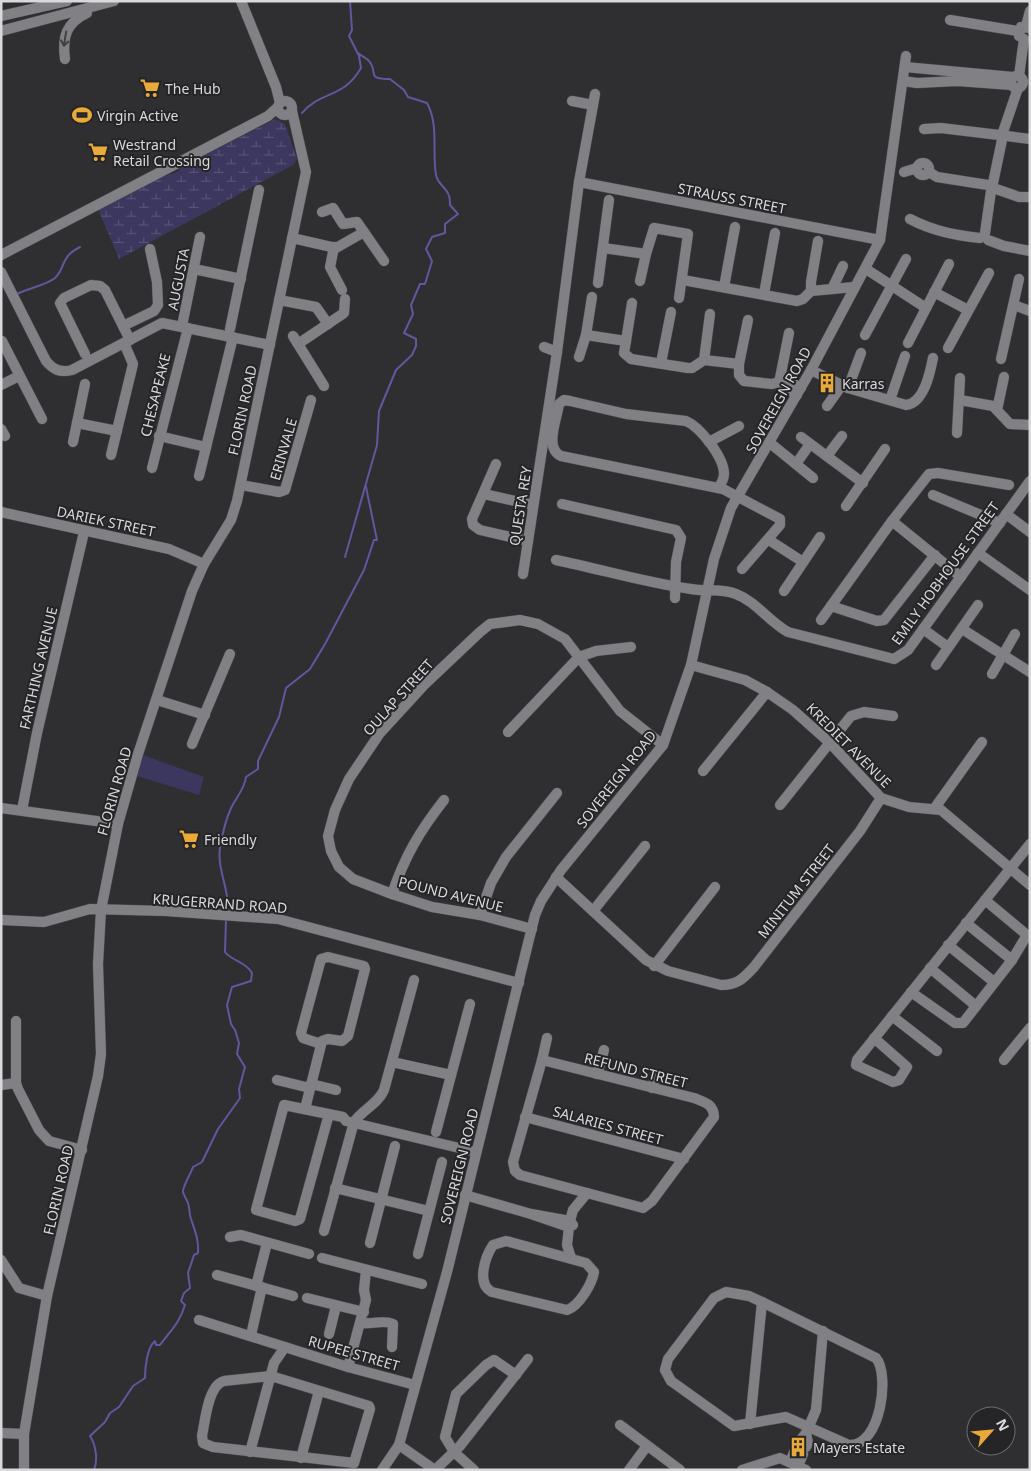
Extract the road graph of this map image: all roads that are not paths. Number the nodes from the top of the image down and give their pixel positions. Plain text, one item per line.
1 (67, 1) edge
2 (114, 1) edge
3 (236, 1) edge
4 (241, 1) edge
5 (104, 5) junction
6 (245, 12) junction
7 (1030, 12) edge
8 (1, 16) edge
9 (54, 17) junction
10 (950, 20) dead end
11 (1, 22) edge
12 (1, 31) edge
13 (1026, 32) edge
14 (906, 56) dead end
15 (65, 59) dead end
16 (905, 67) junction
17 (903, 81) junction
18 (1021, 82) edge
19 (595, 94) dead end
20 (572, 102) dead end
21 (593, 105) junction
22 (284, 109) junction
23 (924, 129) dead end
24 (1003, 136) junction
25 (1030, 138) edge
26 (904, 172) dead end
27 (579, 182) junction
28 (992, 187) junction
29 (259, 190) dead end
30 (1030, 197) edge
31 (610, 200) dead end
32 (322, 212) dead end
33 (910, 219) dead end
34 (735, 227) dead end
35 (364, 232) junction
36 (775, 233) dead end
37 (200, 237) dead end
38 (984, 237) junction
39 (292, 238) junction
40 (880, 240) junction
41 (818, 242) dead end
42 (334, 247) junction
43 (603, 248) junction
44 (150, 249) dead end
45 (1030, 251) edge
46 (646, 254) junction
47 (1, 255) edge
48 (906, 259) dead end
49 (384, 261) dead end
50 (949, 264) dead end
51 (843, 266) dead end
52 (194, 269) junction
53 (866, 269) junction
54 (1, 272) edge
55 (988, 273) dead end
56 (241, 279) junction
57 (1019, 279) dead end
58 (683, 280) junction
59 (640, 281) dead end
60 (598, 283) dead end
61 (892, 285) junction
62 (724, 287) junction
63 (854, 287) junction
64 (834, 289) junction
65 (812, 291) junction
66 (934, 292) junction
67 (764, 294) junction
68 (592, 297) dead end
69 (679, 298) dead end
70 (280, 300) junction
71 (632, 304) dead end
72 (845, 305) junction
73 (1014, 305) junction
74 (926, 308) junction
75 (968, 310) junction
76 (1030, 310) edge
77 (671, 312) dead end
78 (710, 314) dead end
79 (748, 320) dead end
80 (328, 324) junction
81 (123, 326) junction
82 (185, 327) junction
83 (232, 333) junction
84 (789, 333) dead end
85 (865, 334) dead end
86 (586, 335) junction
87 (2, 341) edge
88 (626, 341) junction
89 (127, 342) junction
90 (908, 343) dead end
91 (270, 345) junction
92 (544, 347) dead end
93 (948, 348) dead end
94 (558, 352) junction
95 (861, 353) dead end
96 (85, 354) dead end
97 (905, 356) dead end
98 (579, 357) dead end
99 (933, 358) dead end
100 (1001, 359) dead end
101 (704, 360) junction
102 (661, 363) junction
103 (739, 364) junction
104 (811, 370) junction
105 (19, 376) junction
106 (1004, 377) dead end
107 (960, 378) dead end
108 (779, 383) junction
109 (85, 384) dead end
110 (1, 385) edge
111 (324, 386) dead end
112 (844, 386) junction
113 (799, 392) junction
114 (310, 400) dead end
115 (890, 400) junction
116 (960, 400) junction
117 (827, 406) dead end
118 (997, 410) junction
119 (42, 420) dead end
120 (77, 423) junction
121 (1030, 425) edge
122 (739, 426) dead end
123 (117, 431) junction
124 (957, 433) dead end
125 (159, 436) junction
126 (842, 436) dead end
127 (801, 437) dead end
128 (74, 442) dead end
129 (709, 442) junction
130 (770, 443) junction
131 (810, 444) junction
132 (206, 447) junction
133 (884, 449) dead end
134 (111, 455) dead end
135 (827, 456) junction
136 (496, 464) dead end
137 (796, 464) junction
138 (152, 468) dead end
139 (199, 476) dead end
140 (813, 478) dead end
141 (1030, 481) edge
142 (863, 483) junction
143 (241, 485) junction
144 (1009, 485) dead end
145 (718, 488) junction
146 (484, 494) junction
147 (933, 495) dead end
148 (738, 496) junction
149 (562, 504) dead end
150 (534, 505) junction
151 (846, 506) dead end
152 (1, 512) edge
153 (1003, 519) junction
154 (892, 521) junction
155 (84, 532) junction
156 (1030, 532) edge
157 (820, 537) dead end
158 (769, 540) junction
159 (528, 541) junction
160 (978, 552) junction
161 (935, 555) junction
162 (556, 560) dead end
163 (803, 562) junction
164 (204, 564) junction
165 (742, 569) dead end
166 (523, 574) dead end
167 (961, 577) junction
168 (677, 586) junction
169 (708, 589) junction
170 (1030, 590) edge
171 (784, 591) dead end
172 (674, 598) dead end
173 (978, 605) dead end
174 (831, 606) junction
175 (821, 620) dead end
176 (923, 629) junction
177 (962, 629) junction
178 (1015, 634) dead end
179 (631, 647) dead end
180 (948, 647) junction
181 (230, 654) dead end
182 (1002, 656) junction
183 (579, 657) junction
184 (691, 665) junction
185 (936, 665) dead end
186 (1028, 669) edge
187 (992, 674) dead end
188 (766, 692) junction
189 (157, 700) junction
190 (204, 715) junction
191 (893, 716) dead end
192 (508, 732) dead end
193 (982, 742) dead end
194 (830, 743) junction
195 (192, 744) dead end
196 (664, 745) junction
197 (703, 771) dead end
198 (557, 793) dead end
199 (882, 798) junction
200 (444, 800) dead end
201 (780, 806) dead end
202 (1, 808) edge
203 (934, 809) junction
204 (22, 810) junction
205 (118, 824) junction
206 (1030, 844) edge
207 (644, 846) dead end
208 (1026, 856) edge
209 (339, 867) joint
210 (1010, 869) junction
211 (556, 877) junction
212 (1030, 885) edge
213 (715, 888) dead end
214 (392, 894) junction
215 (985, 900) junction
216 (101, 910) junction
217 (593, 912) junction
218 (480, 915) junction
219 (1, 920) edge
220 (966, 923) junction
221 (532, 929) junction
222 (948, 945) junction
223 (1012, 960) junction
224 (654, 966) junction
225 (930, 968) junction
226 (414, 980) dead end
227 (994, 982) junction
228 (520, 983) junction
229 (911, 992) junction
230 (470, 1004) dead end
231 (976, 1006) junction
232 (892, 1016) junction
233 (16, 1020) dead end
234 (1030, 1028) edge
235 (547, 1038) dead end
236 (874, 1038) junction
237 (321, 1044) junction
238 (604, 1050) dead end
239 (937, 1051) dead end
240 (542, 1060) junction
241 (1004, 1060) dead end
242 (392, 1062) junction
243 (451, 1074) junction
244 (597, 1074) junction
245 (656, 1074) dead end
246 (277, 1080) dead end
247 (16, 1083) junction
248 (1, 1085) edge
249 (311, 1086) junction
250 (652, 1088) junction
251 (336, 1090) dead end
252 (305, 1109) junction
253 (329, 1114) junction
254 (525, 1118) junction
255 (350, 1122) junction
256 (326, 1125) junction
257 (436, 1132) dead end
258 (395, 1146) dead end
259 (82, 1150) junction
260 (476, 1152) junction
261 (684, 1159) junction
262 (442, 1162) dead end
263 (335, 1188) junction
264 (569, 1188) junction
265 (587, 1193) junction
266 (465, 1196) junction
267 (382, 1199) junction
268 (573, 1210) junction
269 (429, 1211) junction
270 (569, 1228) junction
271 (324, 1231) dead end
272 (230, 1237) dead end
273 (268, 1242) junction
274 (370, 1243) dead end
275 (552, 1253) junction
276 (309, 1254) dead end
277 (418, 1254) dead end
278 (322, 1258) dead end
279 (571, 1258) junction
280 (1, 1260) edge
281 (366, 1270) junction
282 (216, 1275) dead end
283 (422, 1284) dead end
284 (259, 1287) junction
285 (47, 1296) junction
286 (293, 1296) dead end
287 (307, 1298) dead end
288 (762, 1302) junction
289 (336, 1306) junction
290 (362, 1318) junction
291 (199, 1320) dead end
292 (823, 1331) junction
293 (329, 1334) dead end
294 (251, 1335) junction
295 (285, 1347) junction
296 (392, 1347) dead end
297 (528, 1359) dead end
298 (348, 1367) junction
299 (516, 1375) junction
300 (271, 1376) junction
301 (415, 1385) junction
302 (320, 1392) junction
303 (750, 1424) junction
304 (620, 1425) dead end
305 (808, 1430) junction
306 (1, 1433) edge
307 (24, 1434) junction
308 (399, 1445) junction
309 (647, 1446) junction
310 (250, 1452) junction
311 (454, 1452) junction
312 (301, 1458) junction
313 (798, 1466) edge
314 (24, 1470) edge
315 (382, 1470) edge
316 (435, 1470) edge
317 (474, 1470) edge
318 (629, 1470) edge
319 (680, 1470) edge
320 (742, 1470) edge

1 - 8 street
2 - 5 street
3 - 6 street
4 - 6 street, FLORIN ROAD
5 - 9 street
5 -> 15 street
6 - 22 street, FLORIN ROAD
7 - 13 street
9 - 11 street
9 - 12 street
10 - 13 street
13 - 18 street
14 - 16 street, SOVEREIGN ROAD
16 - 17 street, SOVEREIGN ROAD
16 - 18 street
17 - 18 street
17 - 40 street, SOVEREIGN ROAD
18 - 24 street
19 - 21 street
20 - 21 street
21 - 27 street
22 - 39 street, FLORIN ROAD
22 - 47 street
23 - 24 street
24 - 25 street
24 - 28 street
26 - 28 street
27 - 40 street, STRAUSS STREET
27 - 94 street
28 - 30 street
28 - 38 street
29 - 56 street
31 - 43 street
32 - 35 street
33 - 38 street
34 - 62 street
35 - 42 street
35 - 49 street
36 - 67 street
37 - 52 street, AUGUSTA
38 - 45 street
39 - 42 street
39 - 70 street, FLORIN ROAD
40 - 53 street, SOVEREIGN ROAD
41 - 65 street
42 - 80 street
43 - 46 street
43 - 60 street
44 - 81 street
46 - 58 street
46 - 59 street
48 - 61 street
50 - 66 street
51 - 64 street
52 - 56 street
52 - 82 street, AUGUSTA
53 - 61 street
53 - 63 street, SOVEREIGN ROAD
54 - 89 street
55 - 75 street
56 - 83 street
57 - 73 street
58 - 62 street
58 - 69 street
61 - 74 street
61 - 85 street
62 - 67 street
63 - 64 street
63 - 72 street, SOVEREIGN ROAD
64 - 65 street
64 - 72 street
65 - 67 street
66 - 74 street
66 - 75 street
68 - 86 street
70 - 80 street
70 - 91 street, FLORIN ROAD
71 - 88 street
72 - 104 street, SOVEREIGN ROAD
73 - 76 street
73 - 100 street
74 - 90 street
75 - 93 street
77 - 102 street
78 - 101 street
79 - 103 street
80 - 111 street
81 - 89 street, CHESAPEAKE
81 - 96 street, CHESAPEAKE
82 - 83 street
82 - 89 street
82 - 125 street, CHESAPEAKE
83 - 91 street
83 - 132 street
84 - 108 street
86 - 88 street
86 - 98 street
87 - 105 street
88 - 102 street
89 - 123 street, CHESAPEAKE
91 - 143 street, FLORIN ROAD
92 - 94 street
94 - 150 street, QUESTA REY
95 - 112 street
97 - 115 street
99 - 115 street
101 - 102 street
101 - 103 street
103 - 108 street
104 - 112 street
104 - 113 street, SOVEREIGN ROAD
105 - 110 street
105 - 119 street
106 - 118 street
107 - 116 street
108 - 113 street
109 - 120 street
112 - 115 street
112 - 117 street
113 - 130 street, SOVEREIGN ROAD
114 - 143 street, ERINVALE
116 - 118 street
116 - 124 street
118 - 121 street
120 - 123 street
120 - 128 street
122 - 129 street
123 - 134 street, CHESAPEAKE
125 - 132 street
125 - 138 street, CHESAPEAKE
126 - 135 street
127 - 131 street
129 - 145 street
129 - 145 street
130 - 137 street
130 - 148 street, SOVEREIGN ROAD
131 - 135 street
131 - 137 street
132 - 139 street
133 - 142 street
135 - 142 street
136 - 146 street
137 - 140 street
141 - 153 street, EMILY HOBHOUSE STREET
142 - 151 street
143 - 164 street, FLORIN ROAD
144 - 154 street
145 - 148 street
146 - 150 street
146 - 159 street
147 - 153 street
148 - 158 street
148 - 169 street, SOVEREIGN ROAD
149 - 168 street
150 - 159 street, QUESTA REY
152 - 155 street, DARIEK STREET
153 - 156 street
153 - 160 street, EMILY HOBHOUSE STREET
154 - 161 street
154 - 174 street
155 - 164 street, DARIEK STREET
155 - 204 street, FARTHING AVENUE
157 - 163 street
158 - 163 street
158 - 165 street
159 - 166 street, QUESTA REY
160 - 167 street, EMILY HOBHOUSE STREET
160 - 170 street
161 - 167 street
161 - 174 street
162 - 168 street, EMILY HOBHOUSE STREET
163 - 171 street
164 - 189 street, FLORIN ROAD
167 - 176 street, EMILY HOBHOUSE STREET
168 - 169 street, EMILY HOBHOUSE STREET
168 - 172 street
169 - 176 street, EMILY HOBHOUSE STREET
169 - 184 street, SOVEREIGN ROAD
173 - 177 street
174 - 175 street
176 - 180 street
177 - 180 street
177 - 182 street
178 - 182 street
179 - 183 street
180 - 185 street
181 - 190 street
182 - 186 street
182 - 187 street
183 - 192 street
183 - 196 street
183 - 209 street, OULAP STREET
184 - 188 street, KREDIET AVENUE
184 - 196 street, SOVEREIGN ROAD
188 - 194 street, KREDIET AVENUE
188 - 197 street
189 - 190 street
189 - 205 street, FLORIN ROAD
190 - 195 street
191 - 194 street
193 - 203 street
194 - 199 street, KREDIET AVENUE
194 - 201 street
196 - 211 street, SOVEREIGN ROAD
198 - 218 street
199 - 203 street, KREDIET AVENUE
199 - 224 street, MINITUM STREET
200 - 214 street
202 - 204 street
203 - 210 street, KREDIET AVENUE
204 - 205 street
205 - 216 street, FLORIN ROAD
206 - 208 street
207 - 217 street
208 - 210 street
209 - 214 street, POUND AVENUE
210 - 212 street, KREDIET AVENUE
210 - 215 street
211 - 217 street
211 - 221 street, SOVEREIGN ROAD
213 - 224 street
214 - 218 street, POUND AVENUE
215 - 220 street
215 - 223 street
216 - 219 street, KRUGERRAND ROAD
216 - 228 street, KRUGERRAND ROAD
216 - 259 street, FLORIN ROAD
217 - 224 street
218 - 221 street, POUND AVENUE
220 - 222 street
220 - 223 street
221 - 228 street, SOVEREIGN ROAD
222 - 225 street
222 - 227 street
223 - 227 street
225 - 229 street
225 - 231 street
226 - 242 street
227 - 231 street
228 - 260 street, SOVEREIGN ROAD
229 - 231 street
229 - 232 street
230 - 243 street
232 - 236 street
232 - 239 street
233 - 247 street
234 - 241 street
235 - 240 street
236 - 236 street
237 - 237 street
237 - 249 street
238 - 244 street
240 - 244 street, REFUND STREET
240 - 254 street, REFUND STREET
242 - 243 street
242 - 255 street
243 - 257 street
244 - 250 street, REFUND STREET
245 - 250 street
246 - 249 street
247 - 248 street
247 - 259 street
249 - 251 street
249 - 252 street
250 - 261 street, REFUND STREET
252 - 253 street
252 - 256 street
253 - 255 street
253 - 256 street
254 - 261 street, SALARIES STREET
254 - 264 street, REFUND STREET
255 - 256 street
255 - 260 street
255 - 263 street
258 - 267 street
259 - 285 street, FLORIN ROAD
260 - 266 street, SOVEREIGN ROAD
261 - 265 street, REFUND STREET
262 - 269 street
263 - 267 street
263 - 271 street
264 - 265 street, REFUND STREET
264 - 268 street
265 - 268 street
266 - 270 street
266 - 301 street, SOVEREIGN ROAD
267 - 269 street
267 - 274 street
268 - 270 street
269 - 277 street
270 - 275 street
270 - 279 street
272 - 273 street
273 - 276 street
273 - 284 street
275 - 279 street
275 - 279 street
278 - 281 street
280 - 285 street
281 - 283 street
281 - 290 street
282 - 284 street
284 - 286 street
284 - 294 street
285 - 307 street, FLORIN ROAD
287 - 289 street
288 - 292 street
288 - 303 street
288 - 303 street
289 - 290 street
289 - 293 street
290 - 296 street
290 - 298 street
291 - 294 street, RUPEE STREET
292 - 305 street
292 - 305 street
294 - 295 street, RUPEE STREET
295 - 298 street, RUPEE STREET
295 - 300 street
297 - 299 street
298 - 301 street, RUPEE STREET
299 - 311 street
299 - 311 street
300 - 302 street
300 - 310 street
300 - 310 street
301 - 308 street, SOVEREIGN ROAD
302 - 312 street
302 - 312 street
303 - 305 street
304 - 309 street
305 - 313 street
306 - 307 street
307 - 314 street, FLORIN ROAD
308 - 315 street, SOVEREIGN ROAD
308 - 316 street
309 - 318 street
309 - 319 street
310 - 312 street
311 - 316 street
311 - 317 street
313 - 320 street

